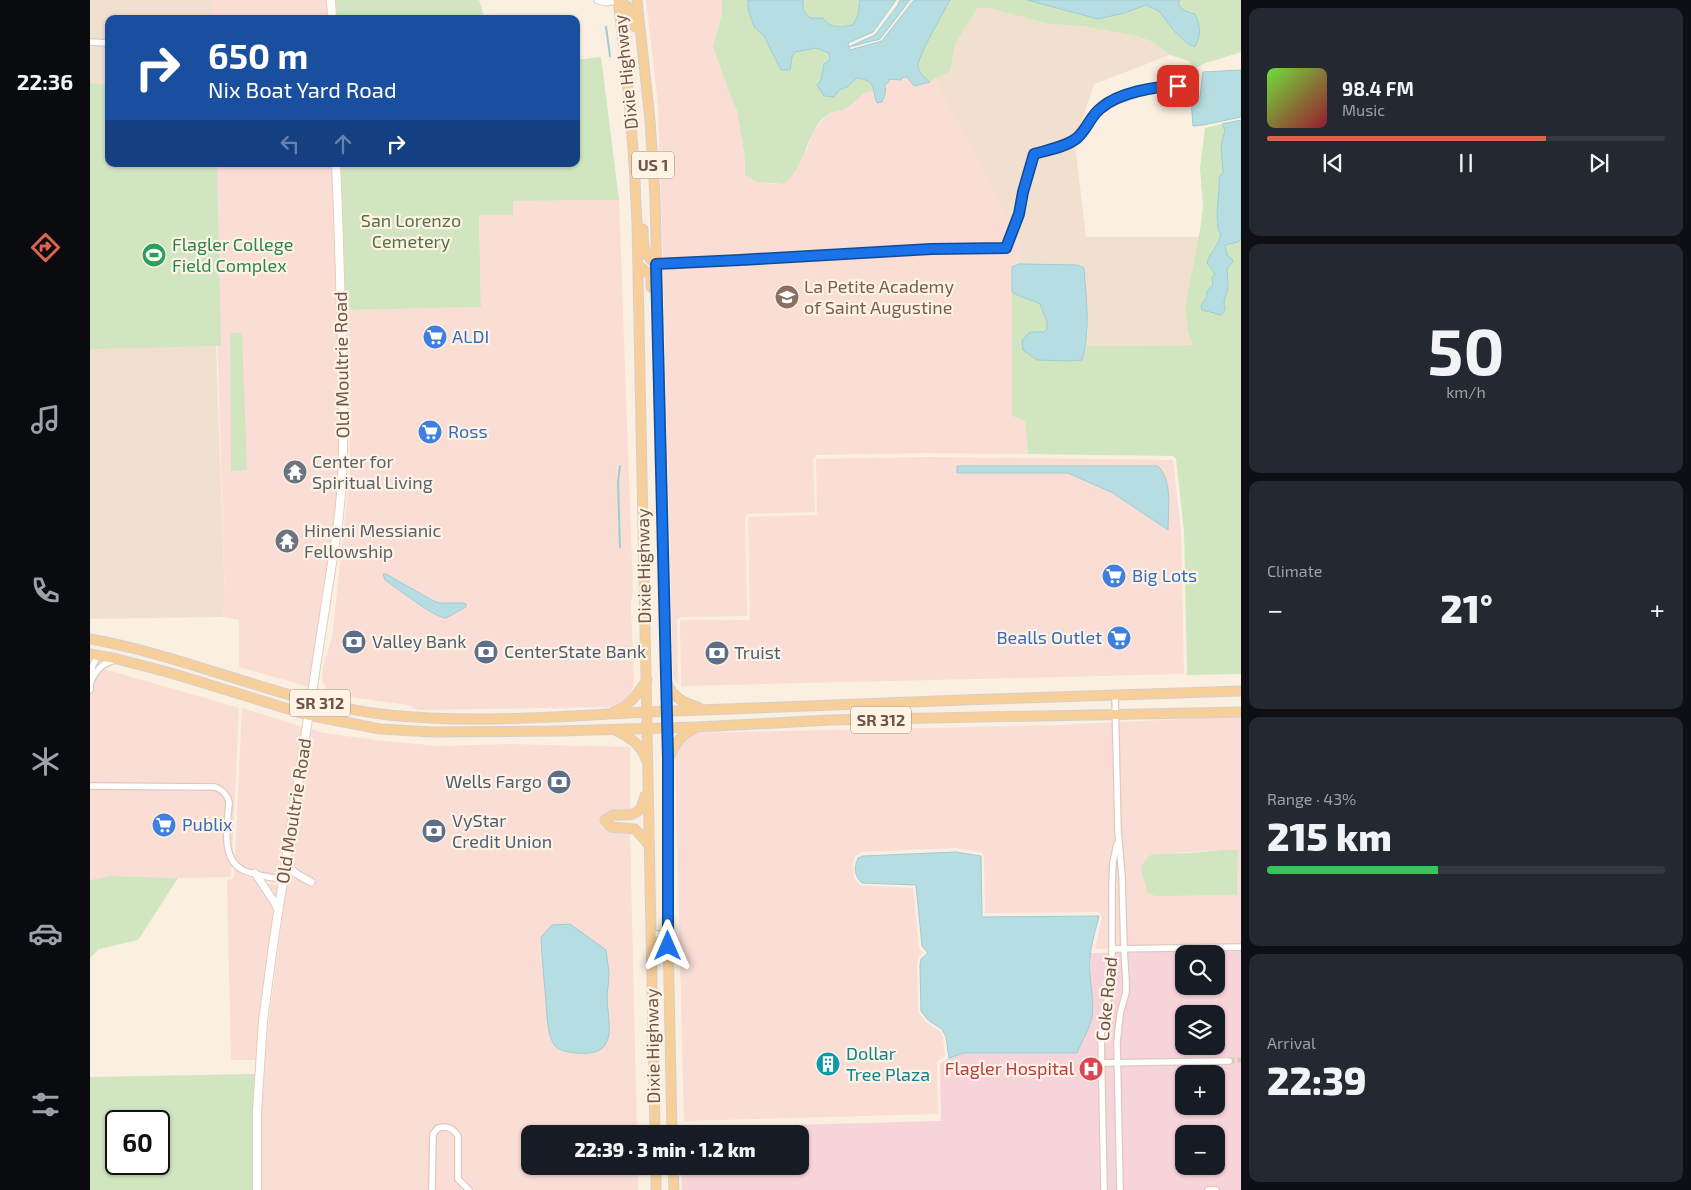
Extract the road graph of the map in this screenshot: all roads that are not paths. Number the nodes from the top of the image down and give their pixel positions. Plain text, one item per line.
1 (331, 0) edge
2 (598, 0) edge
3 (618, 0) edge
4 (637, 0) edge
5 (332, 15) edge
6 (90, 42) edge
7 (105, 43) edge
8 (1190, 86) dead end
9 (634, 154) junction
10 (336, 167) edge
11 (655, 217) junction
12 (656, 264) junction
13 (642, 268) junction
14 (638, 284) junction
15 (660, 405) junction
16 (90, 639) edge
17 (134, 648) junction
18 (94, 655) edge
19 (117, 659) junction
20 (91, 676) edge
21 (647, 680) junction
22 (666, 680) junction
23 (90, 690) edge
24 (1241, 691) edge
25 (1115, 694) junction
26 (310, 701) junction
27 (874, 703) junction
28 (708, 710) junction
29 (667, 711) junction
30 (647, 712) junction
31 (1241, 712) edge
32 (607, 714) junction
33 (1115, 714) junction
34 (308, 715) junction
35 (475, 718) junction
36 (831, 720) junction
37 (698, 727) junction
38 (648, 728) junction
39 (667, 728) junction
40 (614, 730) junction
41 (475, 733) junction
42 (668, 757) junction
43 (648, 764) junction
44 (90, 786) edge
45 (647, 790) junction
46 (1118, 839) junction
47 (650, 845) junction
48 (286, 862) junction
49 (255, 874) junction
50 (283, 880) junction
51 (311, 882) dead end
52 (278, 910) junction
53 (651, 934) junction
54 (668, 934) junction
55 (1241, 946) edge
56 (1112, 949) junction
57 (1124, 949) junction
58 (1229, 1061) tunnel mouth
59 (1101, 1063) junction
60 (1117, 1063) junction
61 (655, 1125) edge
62 (672, 1125) edge
63 (656, 1175) edge
64 (673, 1175) edge
65 (257, 1190) edge
66 (432, 1190) edge
67 (469, 1190) edge
68 (656, 1190) edge
69 (674, 1190) edge
70 (1104, 1190) edge
71 (1120, 1190) edge
72 (1208, 1190) edge
73 (1216, 1190) edge

1 - 5 main road
2 - 3 street
3 - 9 main road, Dixie Highway / US 1
3 - 11 main road
4 - 11 main road, Dixie Highway / US 1
6 - 7 street
8 - 12 street
9 - 12 main road
9 - 14 main road, Dixie Highway / US 1
10 - 26 main road, Old Moultrie Road
11 - 12 main road, Dixie Highway / US 1
12 - 13 main road
12 - 15 main road, Dixie Highway / US 1
13 - 14 main road
13 - 15 main road
14 - 21 main road, Dixie Highway / US 1
15 - 22 main road, Dixie Highway / US 1
16 - 17 main road, SR 312
17 - 18 main road
17 - 26 main road, SR 312
18 - 19 main road, SR 312
18 - 20 street
19 - 20 street
19 - 34 main road, SR 312
20 - 23 street
21 - 30 main road, Dixie Highway / US 1
21 - 32 main road
22 - 28 main road
22 - 29 main road, Dixie Highway / US 1
24 - 25 main road, SR 312
25 - 27 main road, SR 312
25 - 33 street, Coke Road
26 - 34 main road, Old Moultrie Road
26 - 35 main road, SR 312
27 - 28 main road, SR 312
27 - 36 main road
28 - 29 main road, SR 312
29 - 30 main road, SR 312
29 - 39 main road, Dixie Highway / US 1
30 - 32 main road, SR 312
30 - 38 main road, Dixie Highway / US 1
31 - 33 main road, SR 312
32 - 35 main road, SR 312
33 - 36 main road, SR 312
33 - 46 street, Coke Road
34 - 41 main road, SR 312
34 - 48 main road, Old Moultrie Road
35 - 41 main road
36 - 37 main road, SR 312
37 - 39 main road, SR 312
37 - 42 main road
38 - 39 main road, SR 312
38 - 40 main road, SR 312
38 - 43 main road, Dixie Highway / US 1
39 - 42 main road, Dixie Highway / US 1
40 - 41 main road, SR 312
40 - 43 main road
42 - 54 main road, Dixie Highway / US 1
43 - 45 main road, Dixie Highway / US 1
44 - 49 street
45 - 47 main road, Dixie Highway / US 1
45 - 47 main road
46 - 56 street, Coke Road
46 - 57 street, Coke Road
47 - 53 main road, Dixie Highway / US 1
48 - 50 main road, Old Moultrie Road
48 - 51 street
49 - 50 street
49 - 52 street
50 - 52 main road, Old Moultrie Road
52 - 65 main road, Old Moultrie Road
53 - 54 street
53 - 61 main road, Dixie Highway / US 1
54 - 62 main road, Dixie Highway / US 1
55 - 57 street
56 - 57 street
56 - 59 street, Coke Road
57 - 60 street, Coke Road
58 - 60 street
59 - 60 street
59 - 70 street, Coke Road
60 - 71 street, Coke Road
63 - 68 main road
64 - 69 main road
66 - 67 street
72 - 73 street

